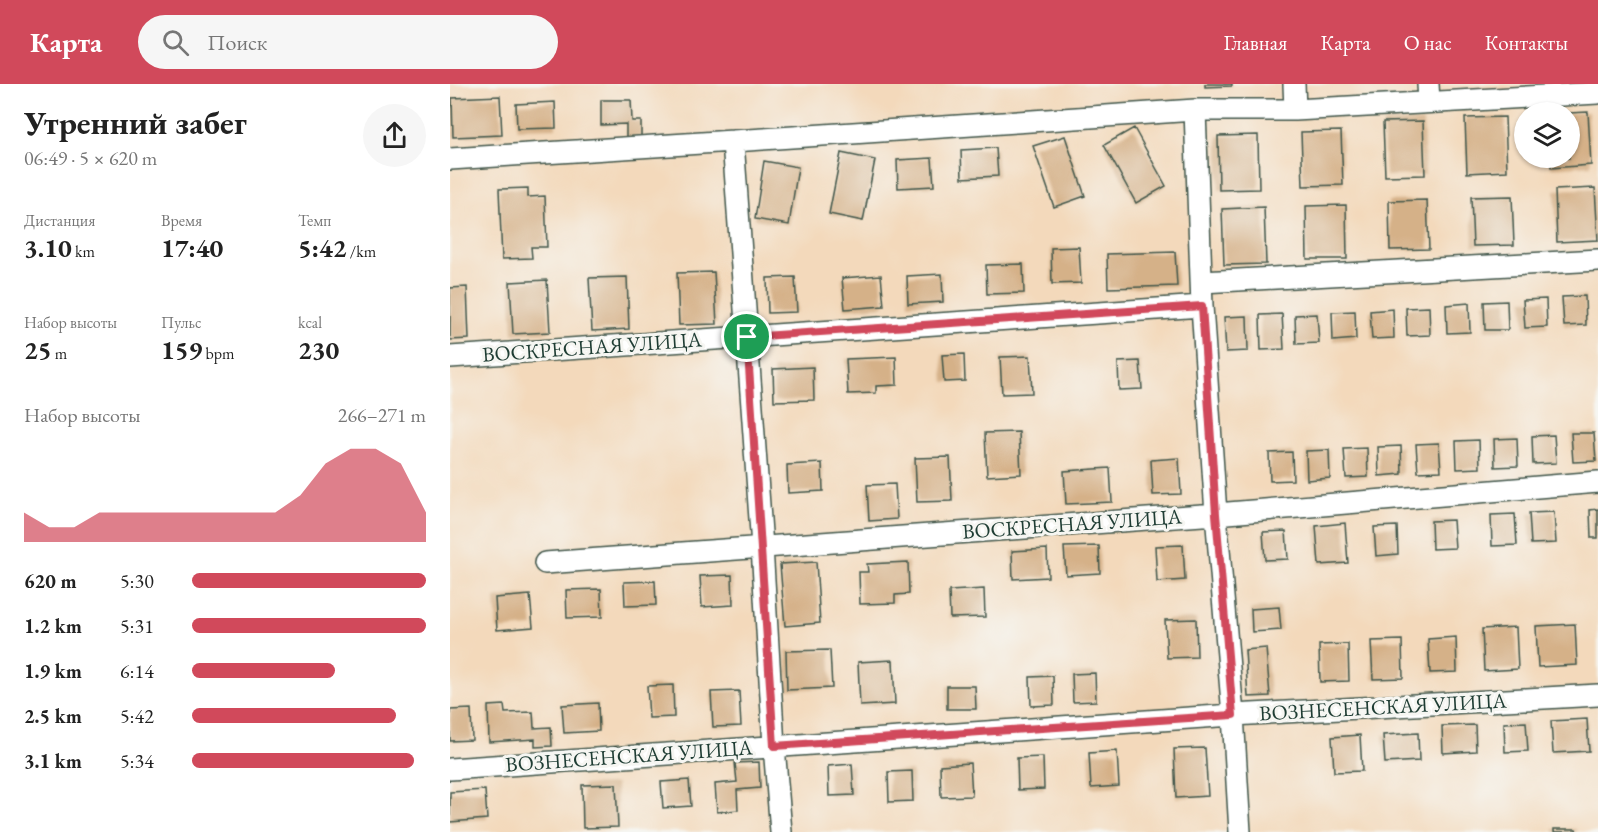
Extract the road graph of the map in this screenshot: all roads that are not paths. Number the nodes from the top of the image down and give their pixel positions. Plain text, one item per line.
1 (1294, 84) edge
2 (1528, 90) edge
3 (1428, 93) edge
4 (1598, 93) edge
5 (1195, 110) junction
6 (1295, 110) junction
7 (733, 141) junction
8 (450, 159) edge
9 (1598, 261) edge
10 (1202, 282) junction
11 (1202, 306) junction
12 (747, 337) junction
13 (450, 357) edge
14 (1598, 482) edge
15 (1216, 514) junction
16 (762, 547) junction
17 (545, 563) dead end
18 (1598, 695) edge
19 (1233, 715) junction
20 (774, 746) junction
21 (450, 770) edge
22 (781, 832) edge
23 (1240, 832) edge

1 - 6 street
2 - 3 street
2 - 4 street
3 - 6 street
5 - 6 street
5 - 7 street
5 - 10 street
7 - 8 street
7 - 12 street
9 - 10 street
10 - 11 street
11 - 12 street, ВОСКРЕСНАЯ УЛИЦА
11 - 15 street
12 - 13 street, ВОСКРЕСНАЯ УЛИЦА
12 - 16 street
14 - 15 street, ВОСКРЕСНАЯ УЛИЦА
15 - 16 street, ВОСКРЕСНАЯ УЛИЦА
15 - 19 street
16 - 17 street, ВОСКРЕСНАЯ УЛИЦА
16 - 20 street
18 - 19 street, ВОЗНЕСЕНСКАЯ УЛИЦА
19 - 20 street, ВОЗНЕСЕНСКАЯ УЛИЦА
19 - 23 street
20 - 21 street, ВОЗНЕСЕНСКАЯ УЛИЦА
20 - 22 street

